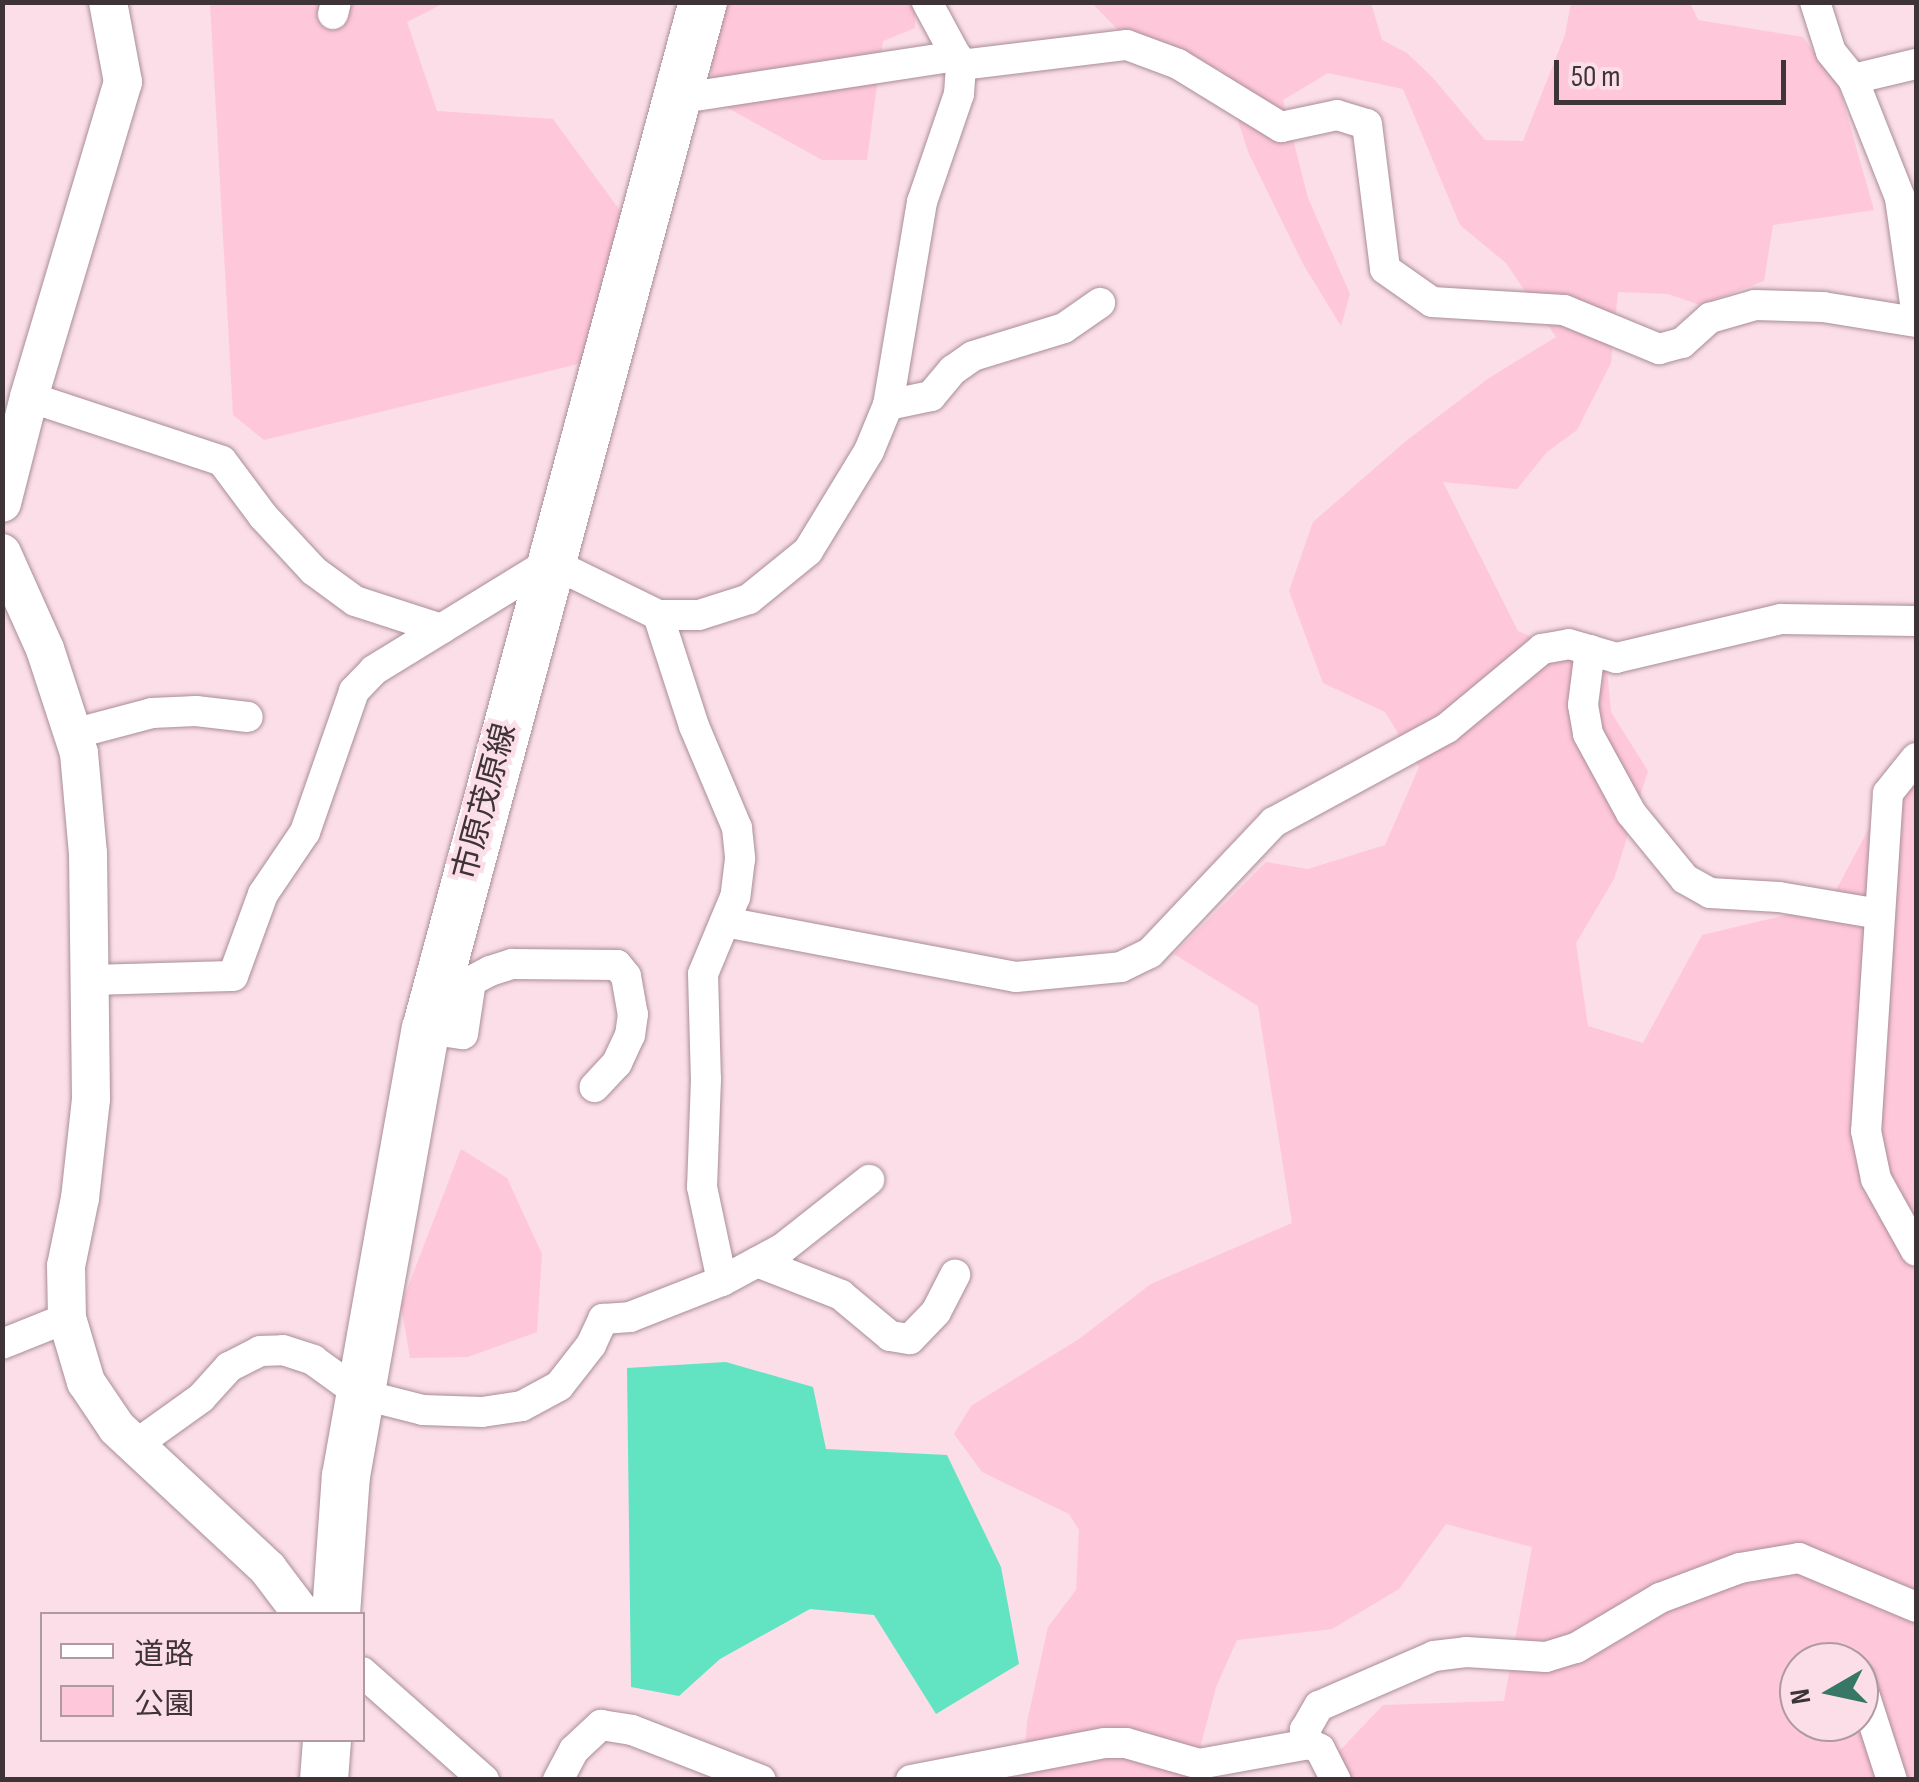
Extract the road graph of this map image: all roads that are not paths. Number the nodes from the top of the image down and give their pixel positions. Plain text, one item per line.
1 (108, 2) edge
2 (703, 2) edge
3 (927, 2) edge
4 (1815, 2) edge
5 (959, 60) junction
6 (1916, 64) edge
7 (1853, 79) junction
8 (676, 99) junction
9 (1100, 303) dead end
10 (1916, 310) edge
11 (1916, 322) edge
12 (29, 397) junction
13 (888, 405) junction
14 (2, 503) edge
15 (2, 553) edge
16 (550, 562) junction
17 (658, 615) junction
18 (1916, 621) edge
19 (441, 629) junction
20 (1590, 650) junction
21 (248, 716) dead end
22 (73, 734) junction
23 (1916, 758) edge
24 (1880, 914) junction
25 (725, 922) junction
26 (89, 980) junction
27 (426, 1029) junction
28 (595, 1087) dead end
29 (869, 1180) dead end
30 (1916, 1251) edge
31 (756, 1262) junction
32 (955, 1275) dead end
33 (722, 1281) junction
34 (67, 1318) junction
35 (2, 1344) edge
36 (360, 1394) junction
37 (134, 1446) junction
38 (1916, 1607) edge
39 (301, 1612) edge
40 (336, 1612) edge
41 (365, 1675) edge
42 (1879, 1740) edge
43 (327, 1742) edge
44 (1309, 1744) junction
45 (700, 1770) edge
46 (324, 1780) edge
47 (484, 1780) edge
48 (558, 1780) edge
49 (761, 1780) edge
50 (911, 1780) edge
51 (1336, 1780) edge
52 (1892, 1780) edge

1 - 12 street
2 - 8 main road, 市原茂原線
3 - 5 street
4 - 7 street
5 - 8 street
5 - 11 street
5 - 13 street
6 - 7 street
7 - 10 street
8 - 16 main road, 市原茂原線
9 - 13 street
12 - 14 street
12 - 19 street
13 - 17 street
15 - 22 street
16 - 17 street
16 - 19 street
16 - 27 main road, 市原茂原線
17 - 25 street
18 - 20 street
19 - 26 street
20 - 24 street
20 - 25 street
21 - 22 street
22 - 26 street
23 - 24 street
24 - 30 street
25 - 33 street
26 - 34 street
27 - 28 street
27 - 36 main road, 市原茂原線
29 - 31 street
31 - 32 street
31 - 33 street
33 - 36 street
34 - 35 street
34 - 37 street
36 - 37 street
36 - 40 main road, 市原茂原線
37 - 39 street
38 - 44 street
41 - 47 street
42 - 52 street
43 - 46 main road
44 - 50 street
44 - 51 street
45 - 48 street
45 - 49 street

